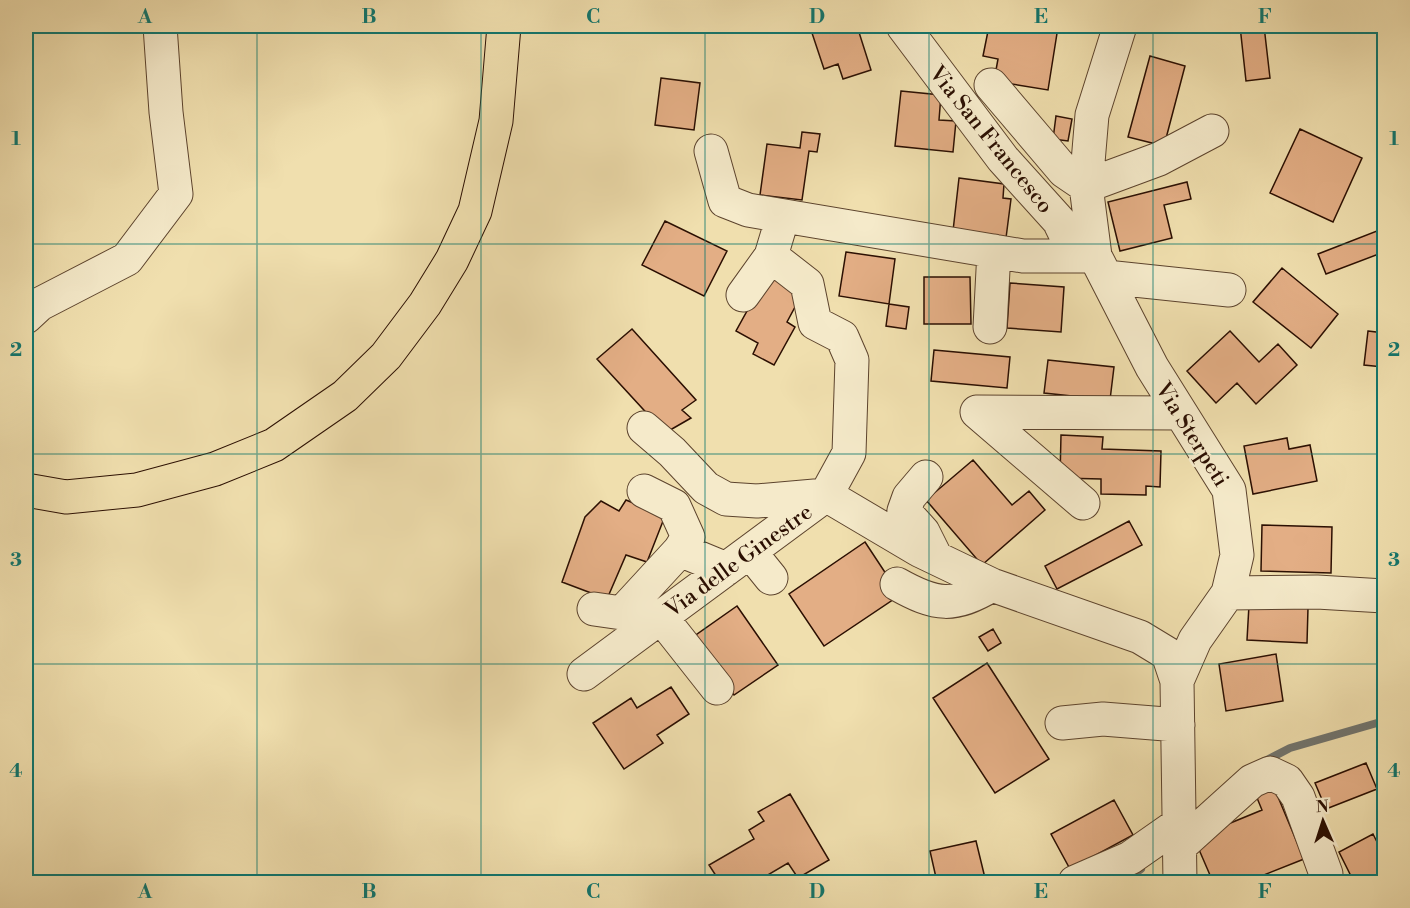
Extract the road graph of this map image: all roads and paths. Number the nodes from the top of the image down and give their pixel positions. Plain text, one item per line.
1 (496, 26) edge
2 (504, 26) edge
3 (903, 26) edge
4 (1120, 26) edge
5 (160, 32) edge
6 (500, 58) junction
7 (991, 85) dead end
8 (1212, 131) dead end
9 (711, 151) dead end
10 (1086, 186) junction
11 (783, 216) junction
12 (994, 251) junction
13 (771, 256) junction
14 (1092, 263) junction
15 (1229, 290) dead end
16 (743, 295) dead end
17 (26, 317) edge
18 (990, 327) dead end
19 (1180, 413) junction
20 (644, 428) dead end
21 (926, 477) dead end
22 (26, 490) edge
23 (644, 491) dead end
24 (826, 495) junction
25 (1083, 503) dead end
26 (680, 550) junction
27 (936, 558) junction
28 (738, 561) junction
29 (771, 578) dead end
30 (897, 584) dead end
31 (992, 585) junction
32 (1227, 593) junction
33 (1384, 596) edge
34 (594, 609) dead end
35 (657, 632) junction
36 (584, 674) dead end
37 (1178, 681) junction
38 (717, 688) dead end
39 (1062, 723) dead end
40 (1178, 725) junction
41 (1180, 835) junction
42 (1326, 874) dead end
43 (1075, 882) edge
44 (1180, 882) edge

1 - 6 highway
2 - 6 highway
3 - 14 street, Via San Francesco
4 - 10 street, Via Sterpeti
5 - 17 street
6 - 22 highway
7 - 10 street
8 - 10 street
9 - 11 street
10 - 14 street, Via Sterpeti
11 - 12 street
11 - 13 street
12 - 14 street
12 - 18 street
13 - 16 street
13 - 24 street
14 - 15 street
14 - 19 street, Via Sterpeti
19 - 25 street
19 - 32 street, Via Sterpeti
20 - 24 street
21 - 27 street
23 - 26 street
24 - 27 street, Via delle Ginestre
24 - 28 street, Via delle Ginestre
26 - 28 street
26 - 34 street
27 - 31 street, Via delle Ginestre
28 - 29 street
28 - 35 street, Via delle Ginestre
30 - 31 street
31 - 37 street, Via delle Ginestre
32 - 33 street
32 - 37 street, Via Sterpeti
35 - 36 street, Via delle Ginestre
35 - 38 street
37 - 40 street, Via Sterpeti
39 - 40 street
40 - 41 street, Via Sterpeti
41 - 42 street
41 - 43 street
41 - 44 street, Via Sterpeti

